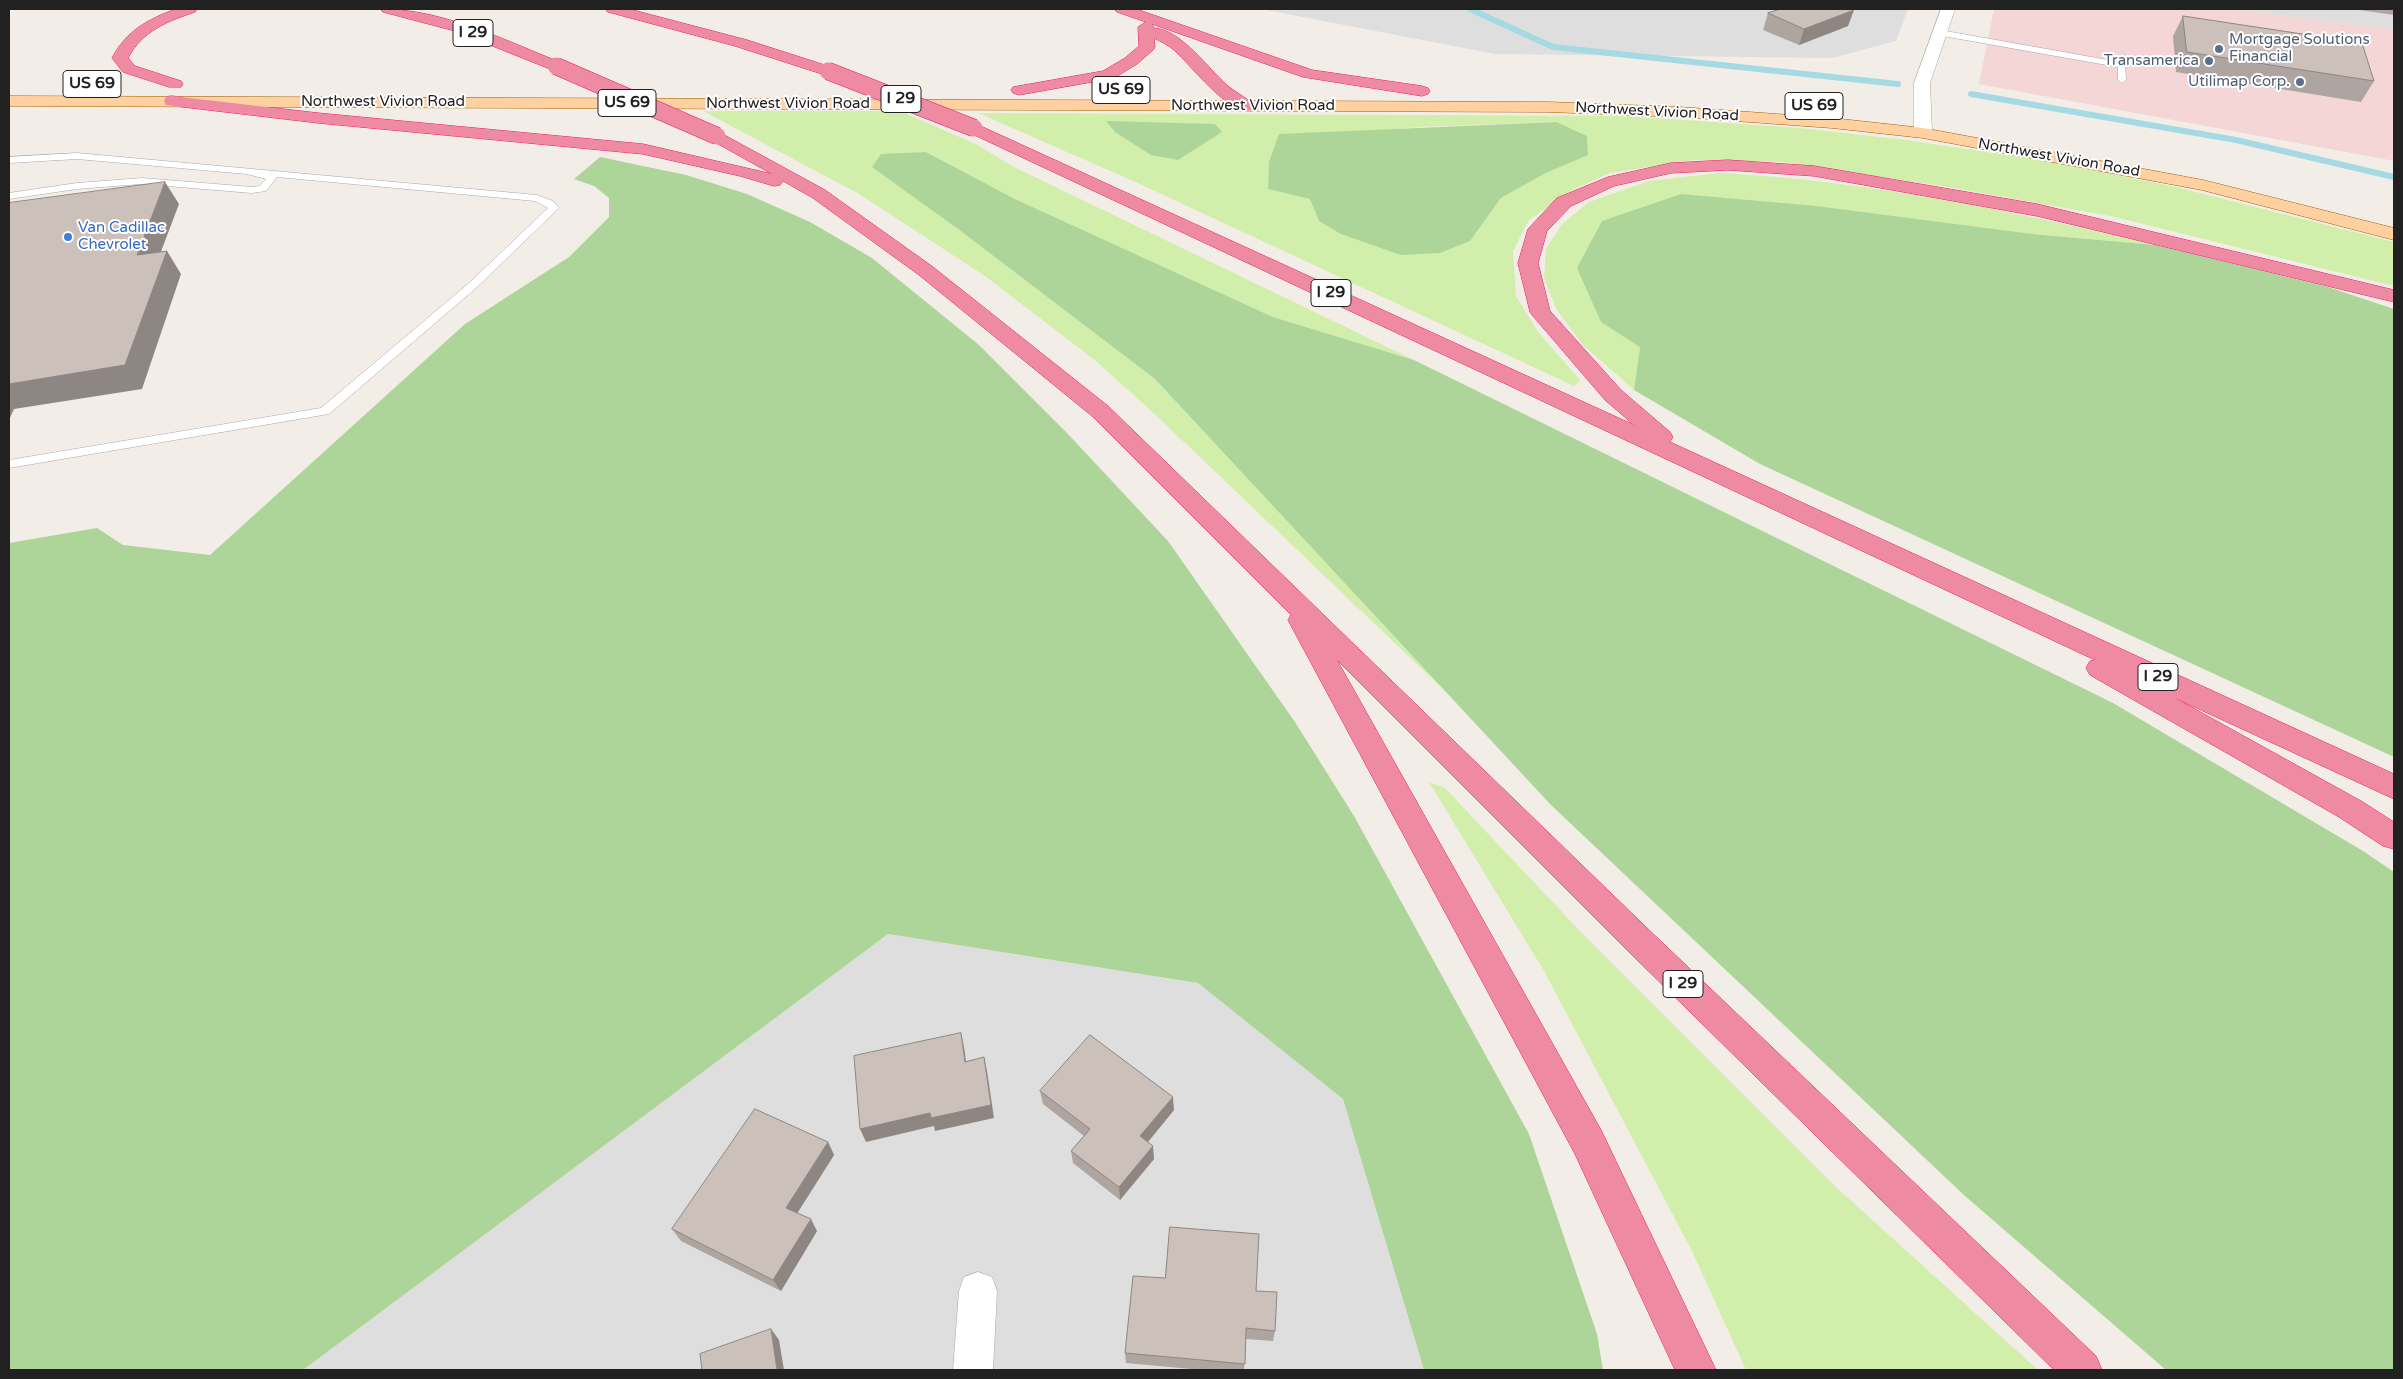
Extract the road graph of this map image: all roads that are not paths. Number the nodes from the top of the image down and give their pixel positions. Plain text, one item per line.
1 (190, 9) edge
2 (388, 9) edge
3 (613, 9) edge
4 (664, 9) edge
5 (1103, 9) edge
6 (1122, 9) edge
7 (1948, 9) edge
8 (1146, 27) junction
9 (1940, 33) junction
10 (741, 44) junction
11 (2122, 80) dead end
12 (126, 84) dead end
13 (195, 84) dead end
14 (562, 87) dead end
15 (642, 87) dead end
16 (731, 88) dead end
17 (1019, 90) junction
18 (1223, 90) junction
19 (1422, 91) junction
20 (1585, 92) dead end
21 (174, 93) junction
22 (1652, 94) dead end
23 (9, 100) edge
24 (1245, 106) junction
25 (1923, 125) junction
26 (9, 160) edge
27 (247, 171) junction
28 (819, 194) junction
29 (9, 196) edge
30 (2356, 207) dead end
31 (2394, 234) edge
32 (2394, 296) edge
33 (1688, 459) junction
34 (9, 464) edge
35 (1922, 567) junction
36 (1287, 595) junction
37 (2394, 787) edge
38 (2394, 837) edge
39 (978, 1291) dead end
40 (972, 1370) edge
41 (1696, 1370) edge
42 (2082, 1370) edge

1 - 21 highway
2 - 28 highway, I 29, bridge
3 - 10 highway, I 29
4 - 10 highway
5 - 8 highway
6 - 19 highway
7 - 9 street
8 - 17 highway
8 - 18 highway
9 - 11 lane
9 - 25 street
10 - 33 highway, I 29, bridge
12 - 21 main road, Northwest Vivion Road / US 69
13 - 21 main road, Northwest Vivion Road / US 69
14 - 15 main road, US 69
16 - 17 main road, Northwest Vivion Road / US 69
17 - 18 main road, Northwest Vivion Road / US 69
18 - 19 main road, Northwest Vivion Road / US 69
18 - 24 highway
19 - 20 main road, Northwest Vivion Road / US 69
21 - 23 main road, Northwest Vivion Road / US 69
21 - 24 main road, Northwest Vivion Road / US 69
21 - 28 highway
22 - 25 main road, Northwest Vivion Road / US 69
24 - 25 main road, Northwest Vivion Road / US 69
25 - 30 main road, Northwest Vivion Road / US 69
25 - 31 main road, Northwest Vivion Road / US 69
26 - 27 lane
27 - 29 lane
27 - 34 lane
28 - 36 highway, I 29
32 - 33 highway
33 - 35 highway, I 29
35 - 37 highway, I 29
35 - 38 highway
36 - 41 highway
36 - 42 highway, I 29
39 - 40 street

